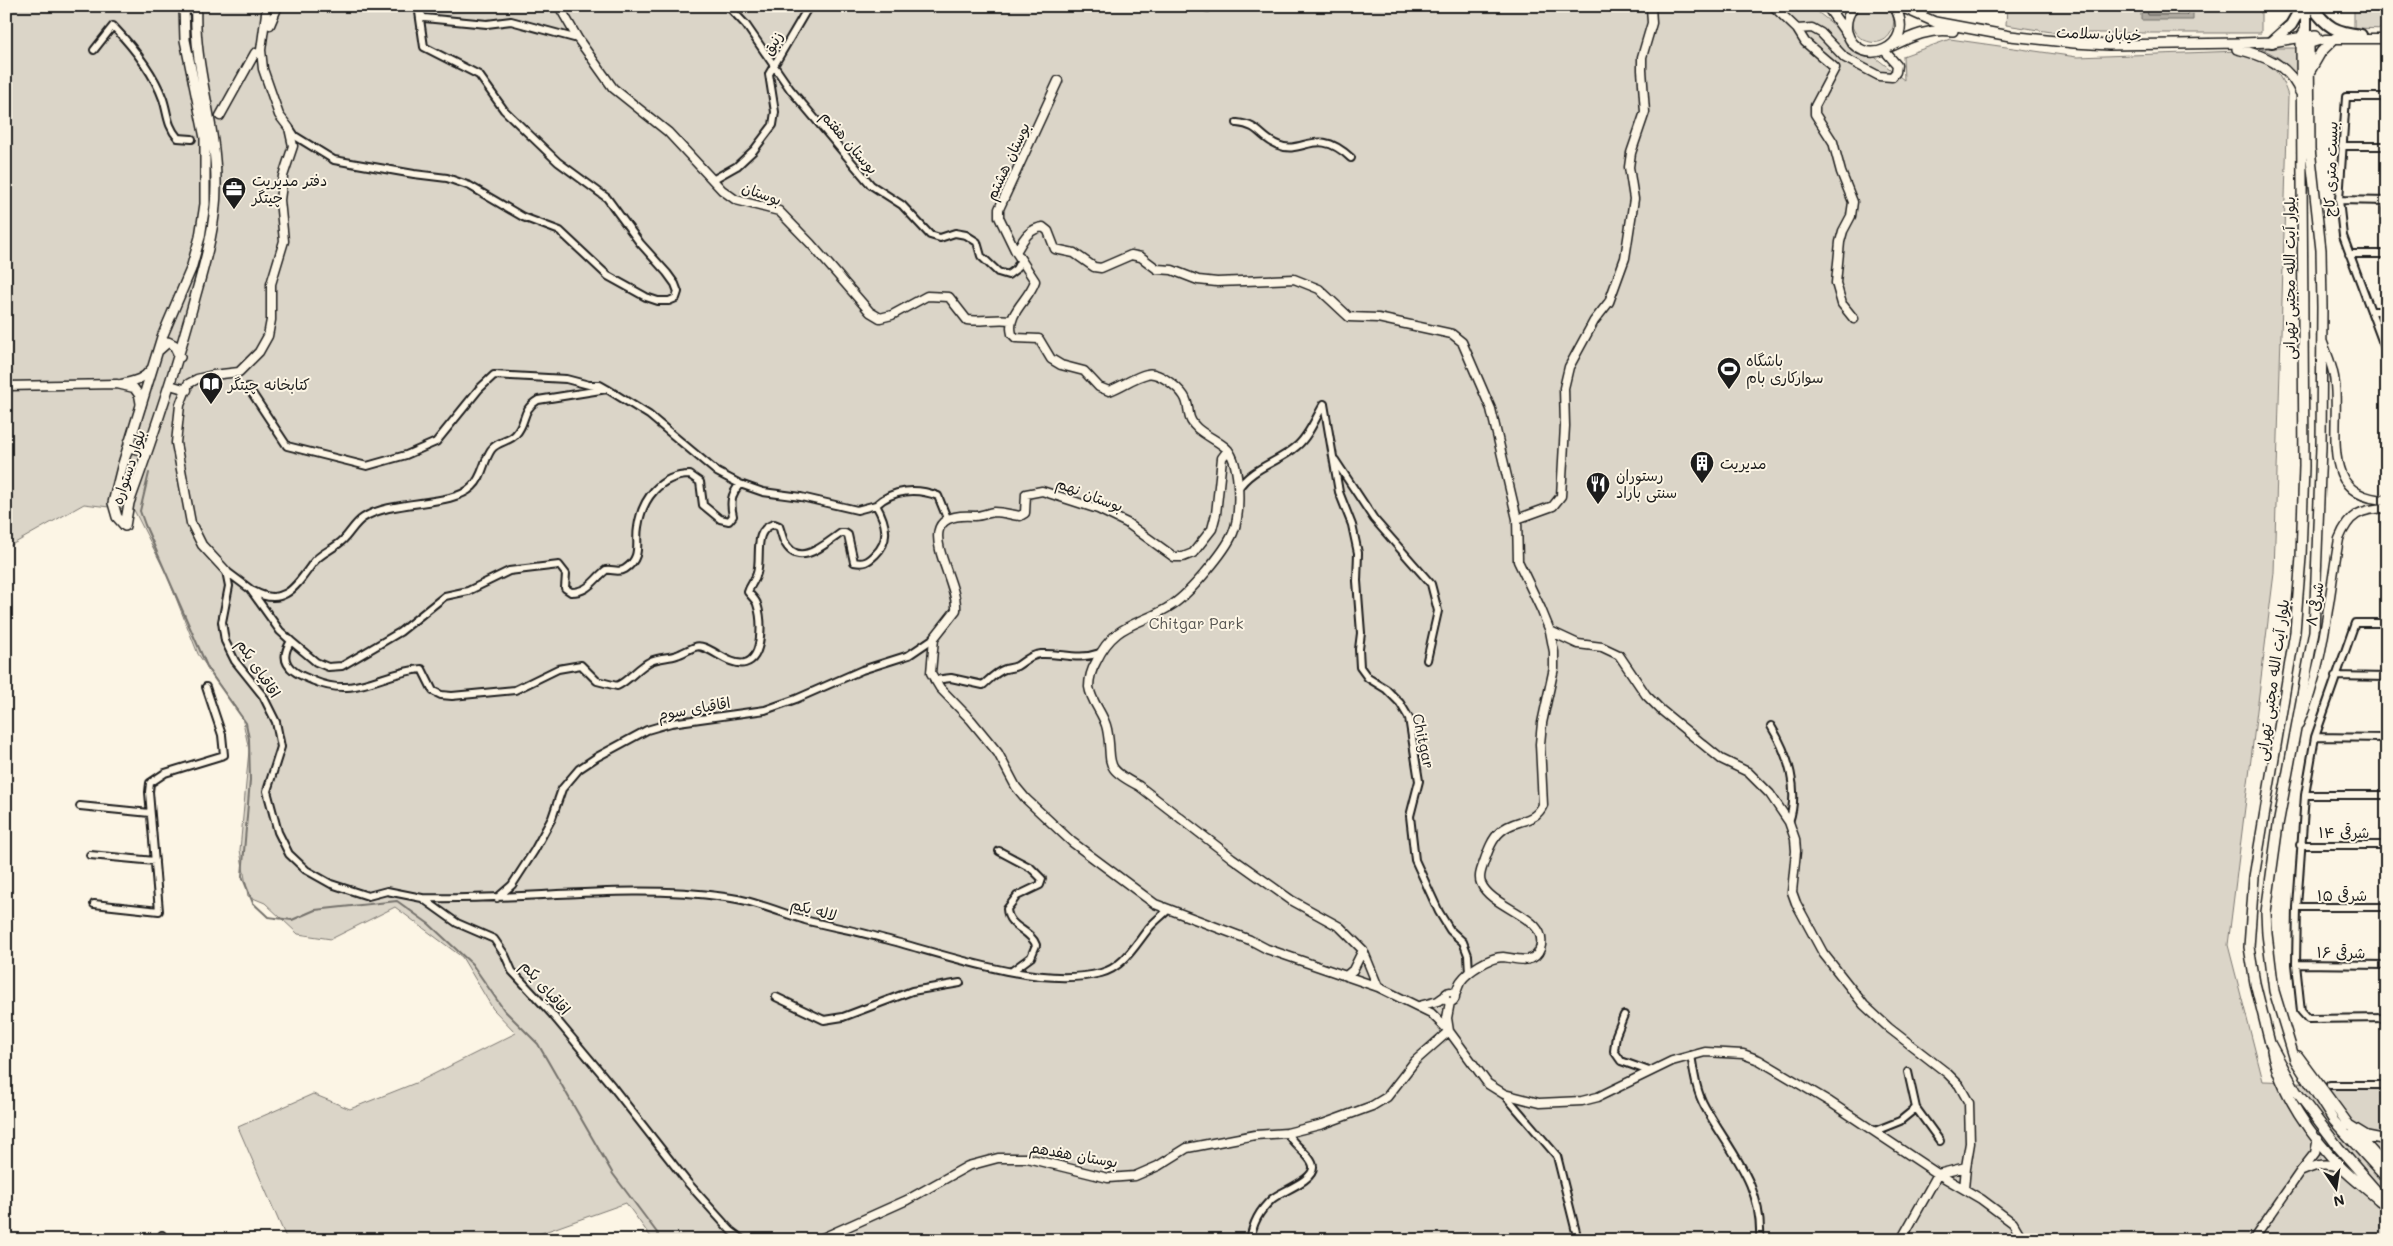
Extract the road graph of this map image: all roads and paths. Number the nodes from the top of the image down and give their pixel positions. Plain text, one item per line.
1 (184, 6) edge
2 (196, 6) edge
3 (268, 6) edge
4 (278, 6) edge
5 (559, 6) edge
6 (728, 6) edge
7 (809, 6) edge
8 (1650, 6) edge
9 (1773, 6) edge
10 (1827, 6) edge
11 (1854, 6) edge
12 (1894, 6) edge
13 (1900, 6) edge
14 (2302, 6) edge
15 (2306, 6) edge
16 (2312, 6) edge
17 (420, 9) edge
18 (270, 25) dead end
19 (1797, 29) junction
20 (2361, 35) junction
21 (2387, 35) edge
22 (1848, 36) junction
23 (2307, 37) junction
24 (2335, 38) junction
25 (578, 39) junction
26 (2387, 39) edge
27 (2272, 42) junction
28 (1888, 48) junction
29 (2237, 49) junction
30 (94, 50) dead end
31 (255, 53) dead end
32 (773, 67) junction
33 (2309, 76) junction
34 (1058, 81) dead end
35 (2387, 97) edge
36 (2302, 99) junction
37 (220, 116) tunnel mouth
38 (1237, 124) dead end
39 (289, 128) junction
40 (192, 139) dead end
41 (2342, 146) junction
42 (2387, 146) edge
43 (1351, 158) dead end
44 (714, 179) junction
45 (2339, 200) junction
46 (2387, 202) edge
47 (2386, 225) edge
48 (2349, 254) junction
49 (2387, 254) edge
50 (1018, 255) junction
51 (2371, 311) junction
52 (2387, 311) edge
53 (1854, 319) dead end
54 (1011, 320) junction
55 (2322, 339) junction
56 (157, 352) junction
57 (2387, 354) edge
58 (180, 357) junction
59 (154, 365) junction
60 (117, 384) junction
61 (170, 385) junction
62 (6, 386) edge
63 (248, 387) dead end
64 (607, 389) junction
65 (187, 390) junction
66 (165, 401) junction
67 (180, 405) junction
68 (141, 406) junction
69 (129, 442) junction
70 (150, 442) junction
71 (1228, 450) junction
72 (1334, 459) junction
73 (740, 484) junction
74 (1238, 490) junction
75 (2387, 500) edge
76 (876, 505) junction
77 (2387, 508) edge
78 (947, 518) junction
79 (1517, 519) junction
80 (226, 571) junction
81 (250, 589) junction
82 (2387, 623) edge
83 (1550, 630) junction
84 (934, 638) junction
85 (291, 641) junction
86 (1100, 653) junction
87 (1426, 660) dead end
88 (2334, 676) junction
89 (2387, 677) edge
90 (934, 680) junction
91 (206, 687) dead end
92 (1770, 726) dead end
93 (2295, 732) junction
94 (2315, 737) junction
95 (2387, 738) edge
96 (2272, 772) junction
97 (2288, 775) junction
98 (2305, 795) junction
99 (2387, 795) edge
100 (80, 806) dead end
101 (150, 813) junction
102 (1789, 822) junction
103 (2300, 845) junction
104 (2387, 845) edge
105 (1000, 851) dead end
106 (90, 855) dead end
107 (155, 861) junction
108 (422, 898) junction
109 (497, 898) junction
110 (94, 904) dead end
111 (2297, 907) junction
112 (2387, 907) edge
113 (1169, 910) junction
114 (1362, 950) junction
115 (2296, 964) junction
116 (2387, 964) edge
117 (1012, 971) junction
118 (1469, 973) junction
119 (1346, 976) junction
120 (960, 983) dead end
121 (1378, 987) junction
122 (776, 997) dead end
123 (1447, 999) junction
124 (1419, 1006) junction
125 (1624, 1015) dead end
126 (2387, 1018) edge
127 (1449, 1031) junction
128 (2289, 1042) junction
129 (2270, 1043) junction
130 (1691, 1055) junction
131 (1649, 1071) junction
132 (1908, 1072) dead end
133 (2330, 1085) dead end
134 (2387, 1085) edge
135 (1504, 1094) junction
136 (1916, 1108) junction
137 (2349, 1125) junction
138 (1875, 1131) junction
139 (1287, 1134) junction
140 (2318, 1138) junction
141 (2387, 1140) edge
142 (1940, 1141) dead end
143 (1966, 1167) junction
144 (2342, 1168) junction
145 (2387, 1168) edge
146 (2300, 1172) junction
147 (1938, 1174) junction
148 (2387, 1179) edge
149 (1964, 1189) junction
150 (2387, 1203) edge
151 (2387, 1207) edge
152 (743, 1240) edge
153 (818, 1240) edge
154 (1250, 1240) edge
155 (1578, 1240) edge
156 (1760, 1240) edge
157 (1901, 1240) edge
158 (2023, 1240) edge
159 (2253, 1240) edge

1 - 56 main road, بلوار دستواره
2 - 58 main road, بلوار دستواره
3 - 39 street
4 - 18 street
5 - 25 street, بوستان
6 - 32 street, بوستان هفتم
7 - 32 street, زنبق
8 - 79 street
9 - 19 street
10 - 22 main road
11 - 22 main road
12 - 28 main road
13 - 27 main road, خیابان سلامت
14 - 27 main road
15 - 23 main road
16 - 20 main road
17 - 25 street
17 - 39 street
19 - 28 street
19 - 53 street
20 - 21 street
20 - 23 street
22 - 28 main road
23 - 24 street
23 - 27 main road, خیابان سلامت
23 - 29 main road, خیابان سلامت
23 - 33 main road, بلوار آیت الله مجتبی تهرانی
23 - 36 main road, بلوار آیت الله مجتبی تهرانی
24 - 26 street
24 - 33 main road
25 - 44 street, بوستان
28 - 29 main road, خیابان سلامت
29 - 36 main road
30 - 40 street
31 - 37 street
32 - 44 street
32 - 50 street, بوستان هفتم
33 - 55 main road, بلوار آیت الله مجتبی تهرانی
34 - 50 street, بوستان هشتم
35 - 41 street, بیست متری کاج
36 - 96 main road, بلوار آیت الله مجتبی تهرانی
38 - 43 street
39 - 65 street
41 - 42 street
41 - 45 street, بیست متری کاج
44 - 54 street, بوستان
45 - 46 street
45 - 48 street, بیست متری کاج
46 - 47 street
48 - 49 street
48 - 51 street, بیست متری کاج
50 - 54 street, بوستان هشتم
50 - 79 street
51 - 52 street
51 - 57 street, بیست متری کاج
54 - 71 street
55 - 75 street
55 - 93 main road, بلوار آیت الله مجتبی تهرانی
56 - 58 main road
56 - 59 main road, بلوار دستواره
58 - 61 main road, بلوار دستواره
59 - 60 street
59 - 68 main road, بلوار دستواره
60 - 62 street
60 - 68 street
61 - 65 street
61 - 66 main road, بلوار دستواره
63 - 64 street
64 - 73 street
64 - 81 street
65 - 67 street
66 - 67 street
66 - 70 main road, بلوار دستواره
67 - 80 street
68 - 69 main road, بلوار دستواره
69 - 70 main road
69 - 70 main road, بلوار دستواره
71 - 74 street
71 - 78 street, بوستان نهم
72 - 74 street, Chitgar
72 - 87 street
72 - 118 street, Chitgar
73 - 76 street
73 - 85 street
74 - 86 street
76 - 78 street
76 - 85 street
77 - 93 street, ۸ شرقی
78 - 84 street
79 - 83 street
80 - 81 street
80 - 108 street, اقاقیای یکم
81 - 85 street
82 - 88 street
83 - 102 street
83 - 118 street
84 - 90 street
84 - 109 street, اقاقیای سوم
86 - 90 street
86 - 114 street
88 - 89 street
88 - 94 street
90 - 113 street
91 - 101 street
92 - 102 street
93 - 97 main road, بلوار آیت الله مجتبی تهرانی
94 - 95 street
94 - 98 street
96 - 97 main road
96 - 129 main road, بلوار آیت الله مجتبی تهرانی
97 - 128 main road, بلوار آیت الله مجتبی تهرانی
98 - 99 street
98 - 103 street
100 - 101 street
101 - 107 street
102 - 143 street
103 - 104 street, ۱۴ شرقی
103 - 111 street
105 - 117 street
106 - 107 street
107 - 110 street
108 - 109 street, لاله یکم
108 - 152 street, اقاقیای یکم
109 - 117 street, لاله یکم
111 - 112 street, ۱۵ شرقی
111 - 115 street
113 - 117 street, لاله یکم
113 - 119 street
114 - 119 street
114 - 121 street
115 - 116 street, ۱۶ شرقی
115 - 126 street
118 - 123 street
119 - 121 street
120 - 122 street
121 - 124 street
123 - 124 street
123 - 127 street
124 - 127 street
125 - 131 street
127 - 135 street
127 - 139 street, بوستان هفدهم
128 - 137 main road
128 - 148 main road, بلوار آیت الله مجتبی تهرانی
129 - 140 main road
129 - 150 main road, بلوار آیت الله مجتبی تهرانی
130 - 131 street
130 - 138 street
130 - 156 street
131 - 135 street
132 - 136 street
133 - 134 street
135 - 155 street
136 - 138 street
136 - 142 street
137 - 141 main road
137 - 145 main road
138 - 147 street
139 - 153 street, بوستان هفدهم
139 - 154 street
140 - 144 main road
140 - 146 street
143 - 147 street
143 - 149 street
144 - 146 street
144 - 151 main road
146 - 159 street
147 - 149 street
147 - 157 street
149 - 158 street

